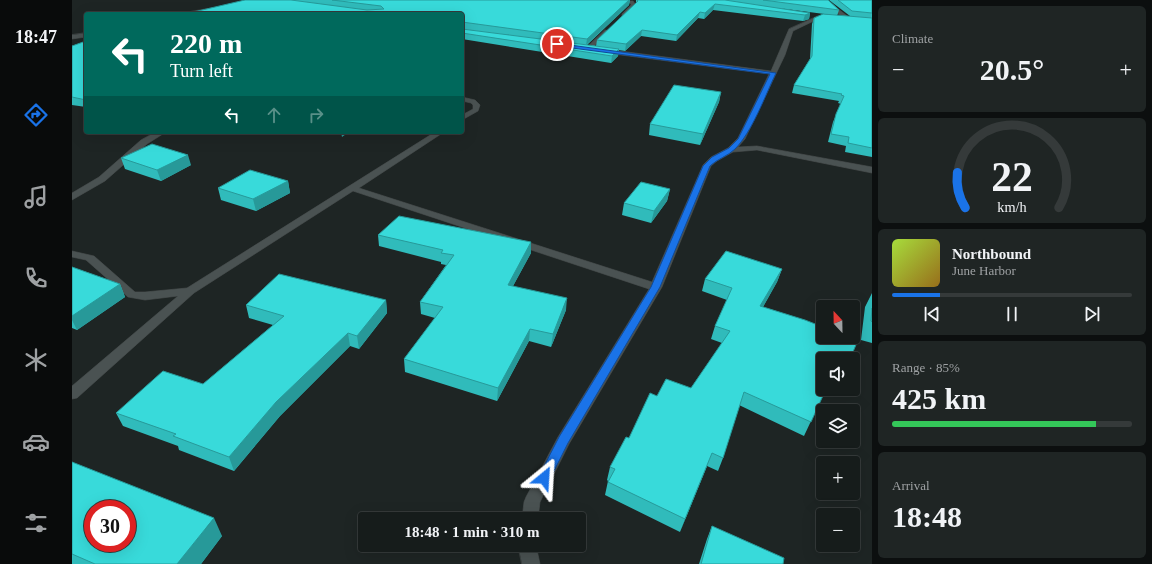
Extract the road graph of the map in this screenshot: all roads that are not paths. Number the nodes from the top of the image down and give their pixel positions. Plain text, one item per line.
1 (638, 0) edge
2 (824, 0) edge
3 (624, 2) edge
4 (631, 2) junction
5 (216, 8) edge
6 (191, 12) edge
7 (805, 15) edge
8 (842, 19) edge
9 (849, 20) junction
10 (617, 21) edge
11 (857, 21) edge
12 (611, 27) edge
13 (84, 35) edge
14 (72, 37) edge
15 (581, 48) edge
16 (588, 49) junction
17 (773, 73) junction
18 (464, 99) edge
19 (464, 117) edge
20 (158, 134) edge
21 (437, 134) edge
22 (741, 139) junction
23 (757, 148) junction
24 (731, 150) junction
25 (872, 170) edge
26 (351, 188) junction
27 (72, 197) edge
28 (72, 254) edge
29 (656, 287) junction
30 (190, 291) junction
31 (72, 394) edge
32 (531, 512) edge
33 (528, 552) edge
34 (531, 564) edge

1 - 4 street
2 - 9 street
3 - 4 street
4 - 10 street
5 - 6 street
7 - 17 street
8 - 9 street
9 - 11 street
12 - 16 street
13 - 14 street
15 - 16 street
16 - 17 street
17 - 22 street
18 - 19 street
20 - 27 street
21 - 26 street
22 - 23 street
22 - 24 street
23 - 24 street
23 - 25 street
24 - 29 street
26 - 29 street
26 - 30 street
28 - 30 street
29 - 32 street
30 - 31 street
33 - 34 street

